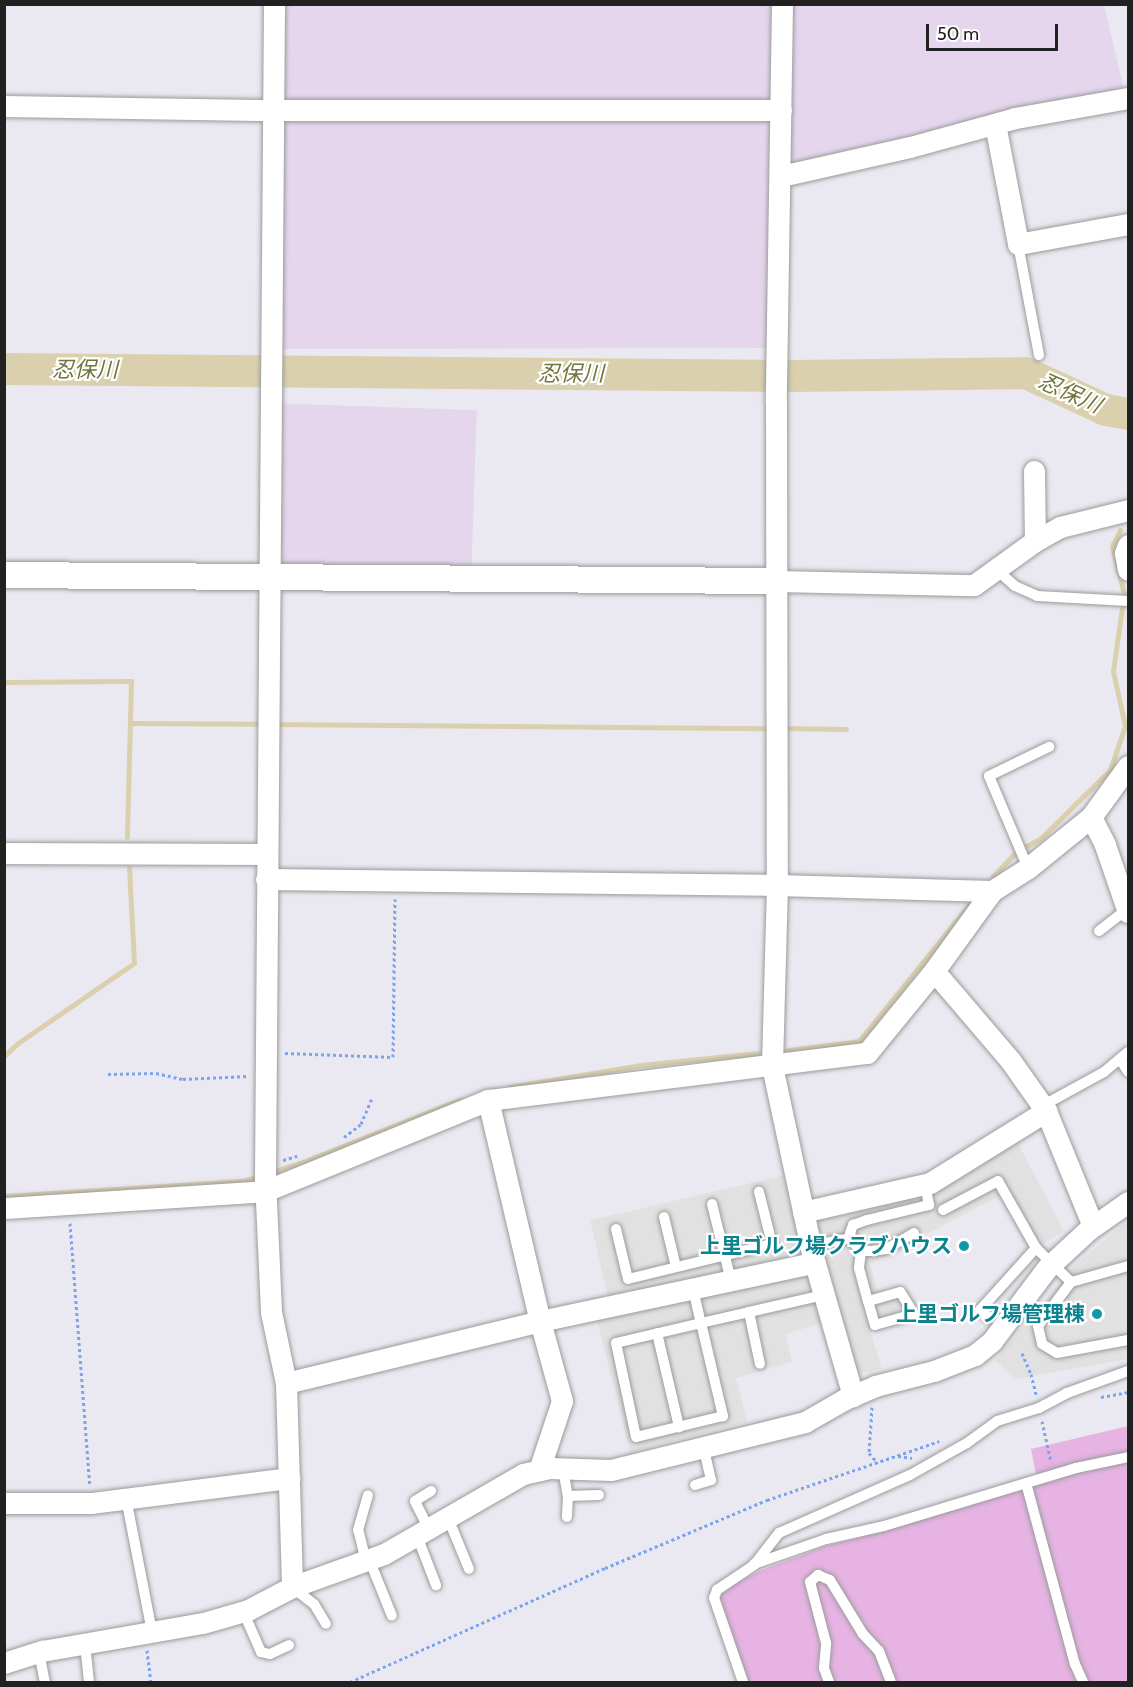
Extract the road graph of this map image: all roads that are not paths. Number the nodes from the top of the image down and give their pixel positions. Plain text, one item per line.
1 (274, 4) edge
2 (782, 4) edge
3 (1128, 98) edge
4 (4, 106) edge
5 (273, 110) junction
6 (781, 110) junction
7 (995, 124) junction
8 (781, 177) junction
9 (1128, 224) edge
10 (1018, 244) junction
11 (1040, 356) dead end
12 (1034, 471) dead end
13 (1128, 510) edge
14 (1035, 541) junction
15 (1128, 545) edge
16 (996, 569) junction
17 (1128, 570) edge
18 (4, 575) edge
19 (270, 577) junction
20 (777, 581) junction
21 (1128, 601) edge
22 (1048, 747) dead end
23 (1128, 766) edge
24 (1091, 817) junction
25 (4, 853) edge
26 (267, 854) junction
27 (1028, 868) junction
28 (266, 879) junction
29 (777, 885) junction
30 (992, 891) junction
31 (1128, 911) edge
32 (1099, 931) dead end
33 (934, 971) junction
34 (1124, 1056) edge
35 (772, 1066) junction
36 (1128, 1072) edge
37 (488, 1100) junction
38 (1044, 1108) junction
39 (925, 1184) junction
40 (265, 1191) junction
41 (759, 1192) dead end
42 (1128, 1202) edge
43 (712, 1204) dead end
44 (929, 1205) junction
45 (4, 1208) edge
46 (943, 1210) junction
47 (803, 1212) junction
48 (664, 1217) dead end
49 (936, 1221) dead end
50 (1093, 1226) junction
51 (616, 1228) dead end
52 (914, 1233) dead end
53 (852, 1238) junction
54 (1036, 1248) junction
55 (861, 1251) junction
56 (725, 1255) junction
57 (812, 1255) junction
58 (1052, 1264) junction
59 (1128, 1266) edge
60 (676, 1267) junction
61 (731, 1281) junction
62 (1071, 1282) junction
63 (693, 1289) junction
64 (824, 1295) junction
65 (868, 1301) dead end
66 (749, 1312) junction
67 (990, 1318) dead end
68 (540, 1321) junction
69 (701, 1323) junction
70 (657, 1333) junction
71 (1128, 1340) edge
72 (760, 1365) dead end
73 (1128, 1371) edge
74 (286, 1383) junction
75 (853, 1395) junction
76 (679, 1427) junction
77 (703, 1445) junction
78 (1128, 1457) edge
79 (563, 1468) junction
80 (539, 1470) junction
81 (289, 1478) junction
82 (1026, 1483) junction
83 (695, 1485) dead end
84 (431, 1491) dead end
85 (368, 1495) dead end
86 (599, 1495) dead end
87 (568, 1496) junction
88 (126, 1498) junction
89 (4, 1503) edge
90 (567, 1517) dead end
91 (448, 1518) junction
92 (423, 1532) junction
93 (367, 1560) junction
94 (754, 1564) junction
95 (469, 1569) dead end
96 (436, 1585) dead end
97 (292, 1587) junction
98 (243, 1611) junction
99 (392, 1617) dead end
100 (326, 1624) dead end
101 (148, 1633) junction
102 (85, 1644) junction
103 (289, 1645) dead end
104 (39, 1652) junction
105 (4, 1663) edge
106 (45, 1683) edge
107 (89, 1683) edge
108 (742, 1683) edge
109 (829, 1683) edge
110 (891, 1683) edge
111 (1083, 1683) edge

1 - 5 street
2 - 6 street
3 - 7 street
4 - 5 street
5 - 6 street
5 - 19 street
6 - 8 street
7 - 8 street
7 - 10 street
8 - 20 street
9 - 10 street
10 - 11 lane
12 - 14 street
13 - 14 street
14 - 16 street
15 - 17 street
16 - 20 street
16 - 21 lane
18 - 19 street
19 - 20 street
19 - 26 street
20 - 29 street
22 - 27 lane
23 - 24 street
24 - 27 street
24 - 31 street
25 - 26 street
26 - 28 street
27 - 30 street
28 - 29 street
28 - 40 street
29 - 30 street
29 - 35 street
30 - 33 street
31 - 32 lane
33 - 35 street
33 - 38 street
34 - 36 lane
34 - 38 lane
35 - 37 street
35 - 47 street
37 - 40 street
37 - 68 street
38 - 39 street
38 - 50 street
39 - 44 lane
39 - 47 street
40 - 45 street
40 - 74 street
41 - 56 lane
42 - 50 street
43 - 56 lane
44 - 46 lane
44 - 53 lane
46 - 49 lane
46 - 54 lane
47 - 57 street
48 - 60 lane
50 - 58 street
51 - 60 lane
52 - 55 lane
53 - 55 lane
53 - 57 lane
54 - 58 lane
54 - 67 lane
55 - 65 lane
56 - 60 lane
56 - 61 lane
57 - 61 street
57 - 64 street
58 - 62 lane
58 - 75 street
59 - 62 lane
61 - 63 street
62 - 71 lane
63 - 68 street
63 - 69 lane
64 - 66 lane
64 - 75 street
66 - 69 lane
66 - 72 lane
68 - 74 street
68 - 80 street
69 - 70 lane
69 - 76 lane
70 - 76 lane
70 - 76 lane
73 - 94 lane
74 - 81 street
75 - 77 street
77 - 79 street
77 - 83 lane
78 - 82 lane
79 - 80 street
79 - 87 lane
80 - 91 street
81 - 88 street
81 - 97 street
82 - 94 lane
82 - 111 lane
84 - 92 lane
85 - 93 lane
86 - 87 lane
87 - 90 lane
88 - 89 street
88 - 101 lane
91 - 92 street
91 - 95 lane
92 - 93 street
92 - 96 lane
93 - 97 street
93 - 99 lane
94 - 108 lane
97 - 98 street
97 - 100 lane
98 - 101 street
98 - 103 lane
101 - 102 street
102 - 104 street
102 - 107 lane
104 - 105 street
104 - 106 lane
109 - 110 lane

